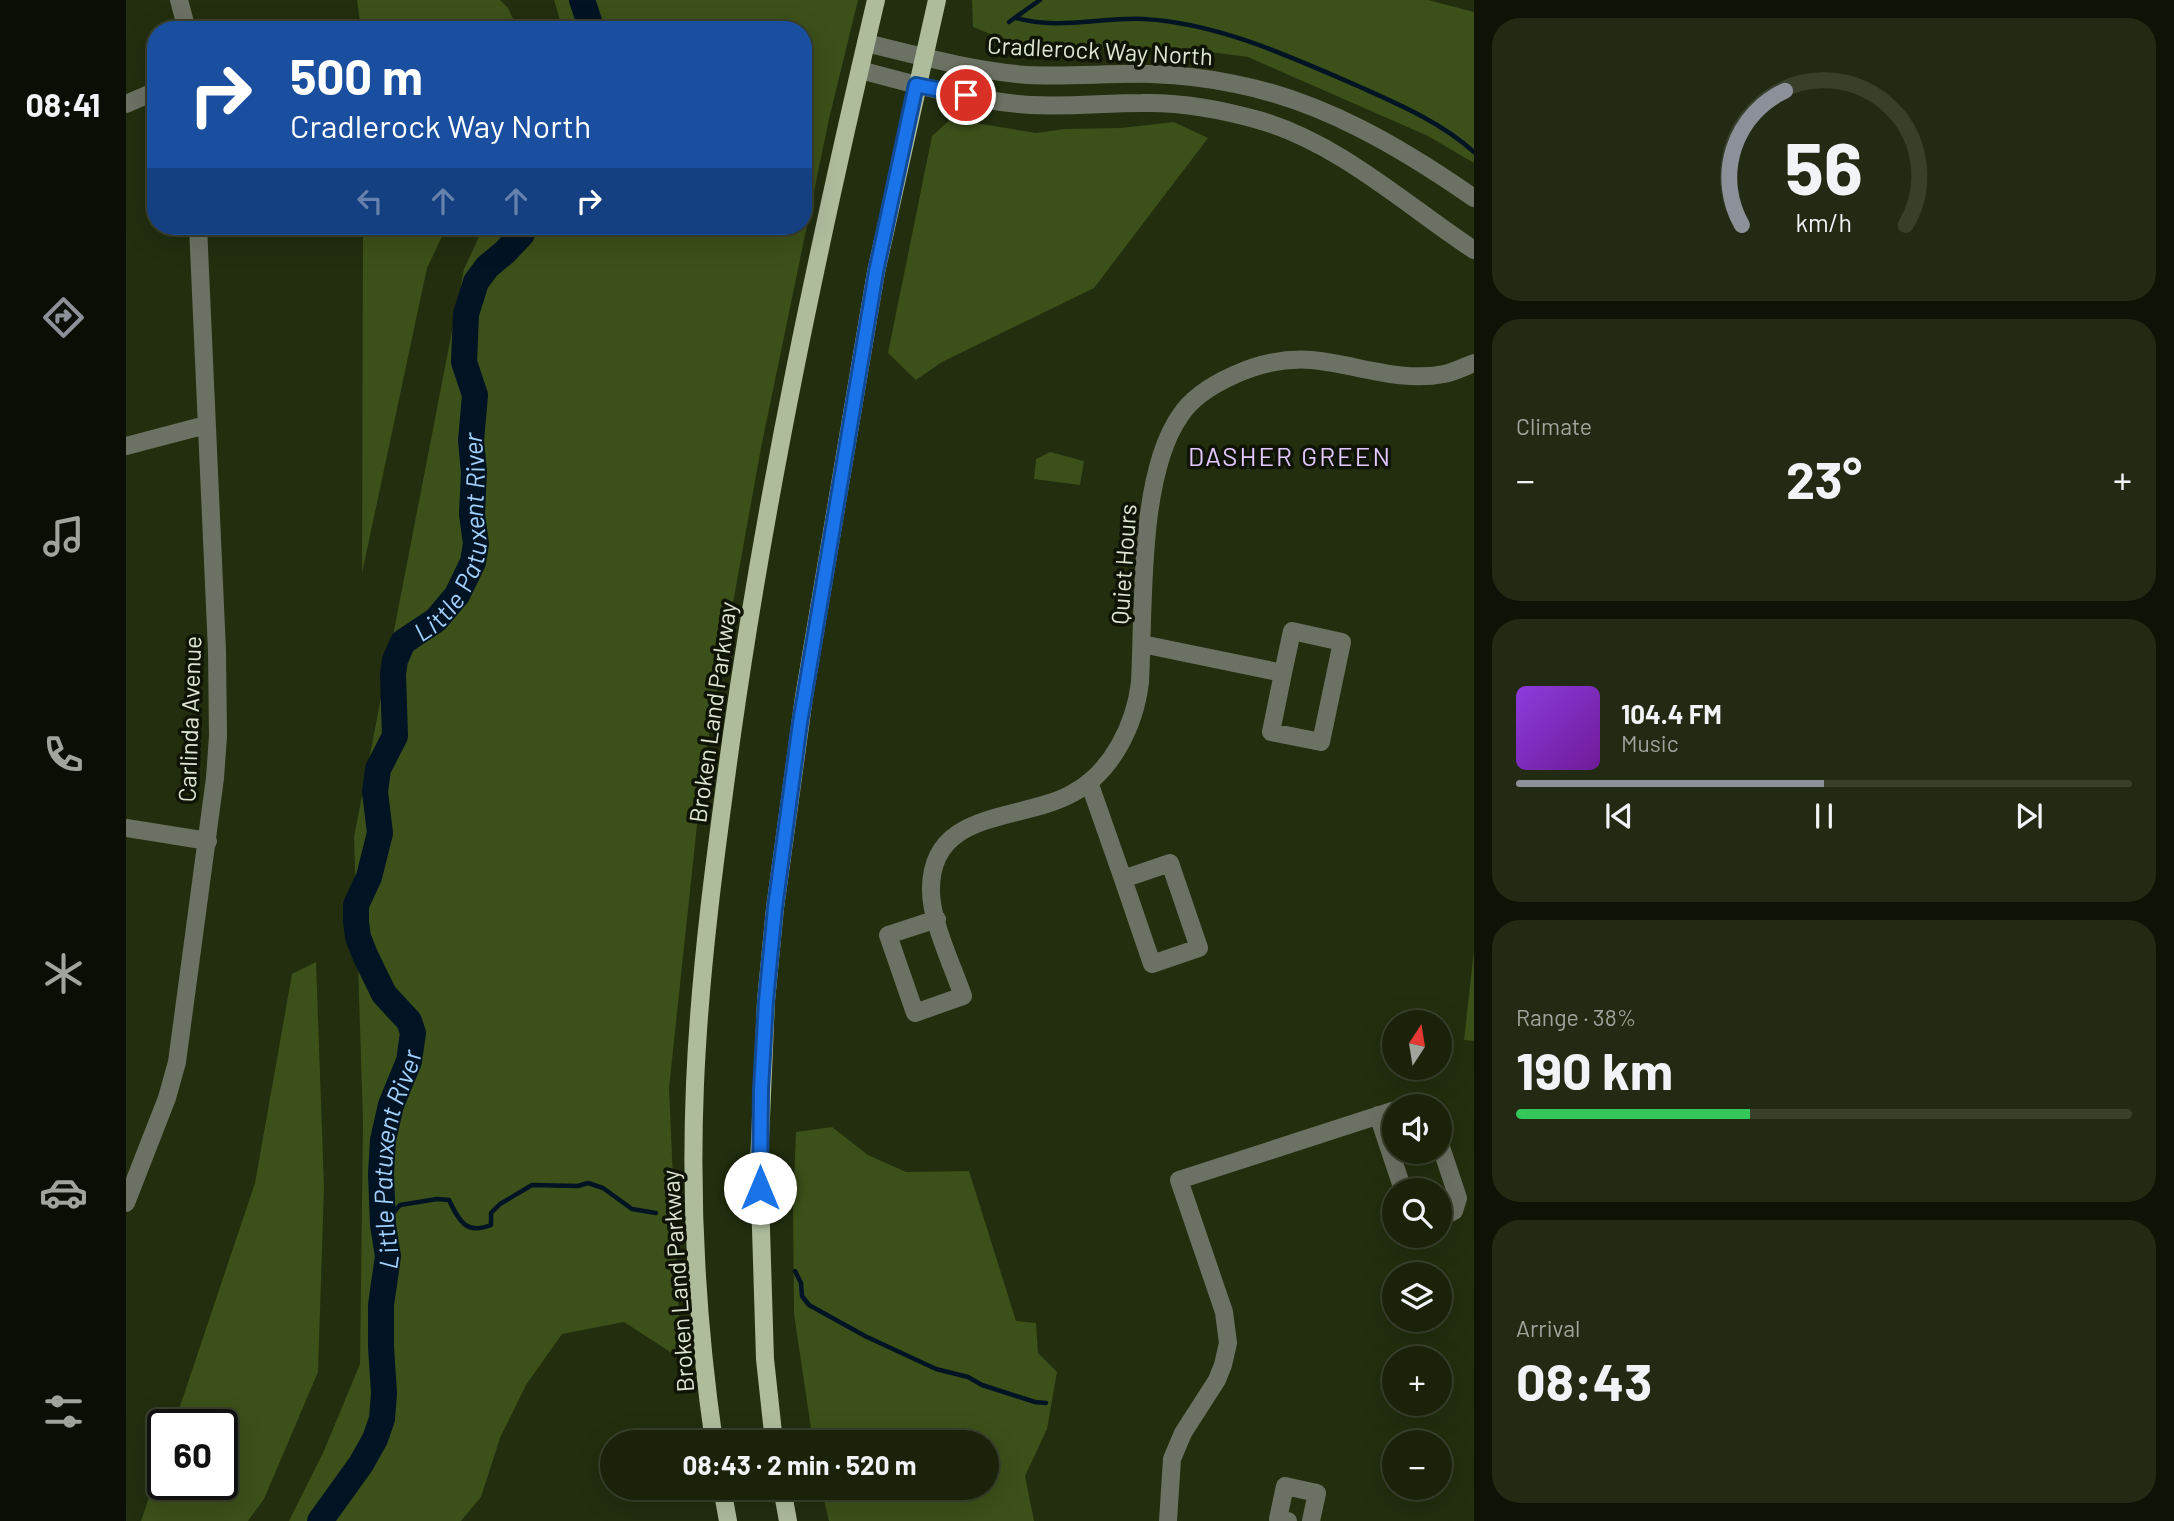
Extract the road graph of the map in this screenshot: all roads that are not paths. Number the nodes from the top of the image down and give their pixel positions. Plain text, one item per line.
1 (179, 0) edge
2 (876, 0) edge
3 (937, 0) edge
4 (185, 21) edge
5 (866, 43) junction
6 (923, 57) junction
7 (860, 70) junction
8 (916, 85) junction
9 (147, 95) edge
10 (126, 104) edge
11 (1474, 198) edge
12 (198, 235) edge
13 (1474, 250) edge
14 (1474, 363) edge
15 (206, 425) junction
16 (126, 446) edge
17 (1142, 644) junction
18 (1283, 673) junction
19 (1089, 782) junction
20 (126, 828) edge
21 (208, 841) junction
22 (1123, 879) junction
23 (937, 919) junction
24 (1382, 1113) edge
25 (1452, 1180) edge
26 (126, 1203) edge
27 (1452, 1212) edge
28 (713, 1430) edge
29 (773, 1430) edge
30 (724, 1500) edge
31 (784, 1500) edge
32 (728, 1521) edge
33 (788, 1521) edge
34 (1168, 1521) edge
35 (1288, 1521) edge
36 (1311, 1521) edge

1 - 4 street
2 - 5 main road, Broken Land Parkway
3 - 6 main road
5 - 6 street, Cradlerock Way North
5 - 7 main road, Broken Land Parkway
6 - 8 main road
6 - 11 street, Cradlerock Way North
7 - 8 street, Cradlerock Way North
7 - 28 main road, Broken Land Parkway
8 - 13 street, Cradlerock Way North
8 - 29 main road
9 - 10 street
12 - 15 street, Carlinda Avenue
14 - 17 street, Quiet Hours
15 - 16 street
15 - 21 street, Carlinda Avenue
17 - 18 street
17 - 19 street, Quiet Hours
18 - 18 street
19 - 22 street
19 - 23 street, Quiet Hours
20 - 21 street
21 - 26 street, Carlinda Avenue
22 - 22 street
23 - 23 street, Quiet Hours
24 - 34 street
25 - 27 street
30 - 32 main road
31 - 33 main road
35 - 36 street

